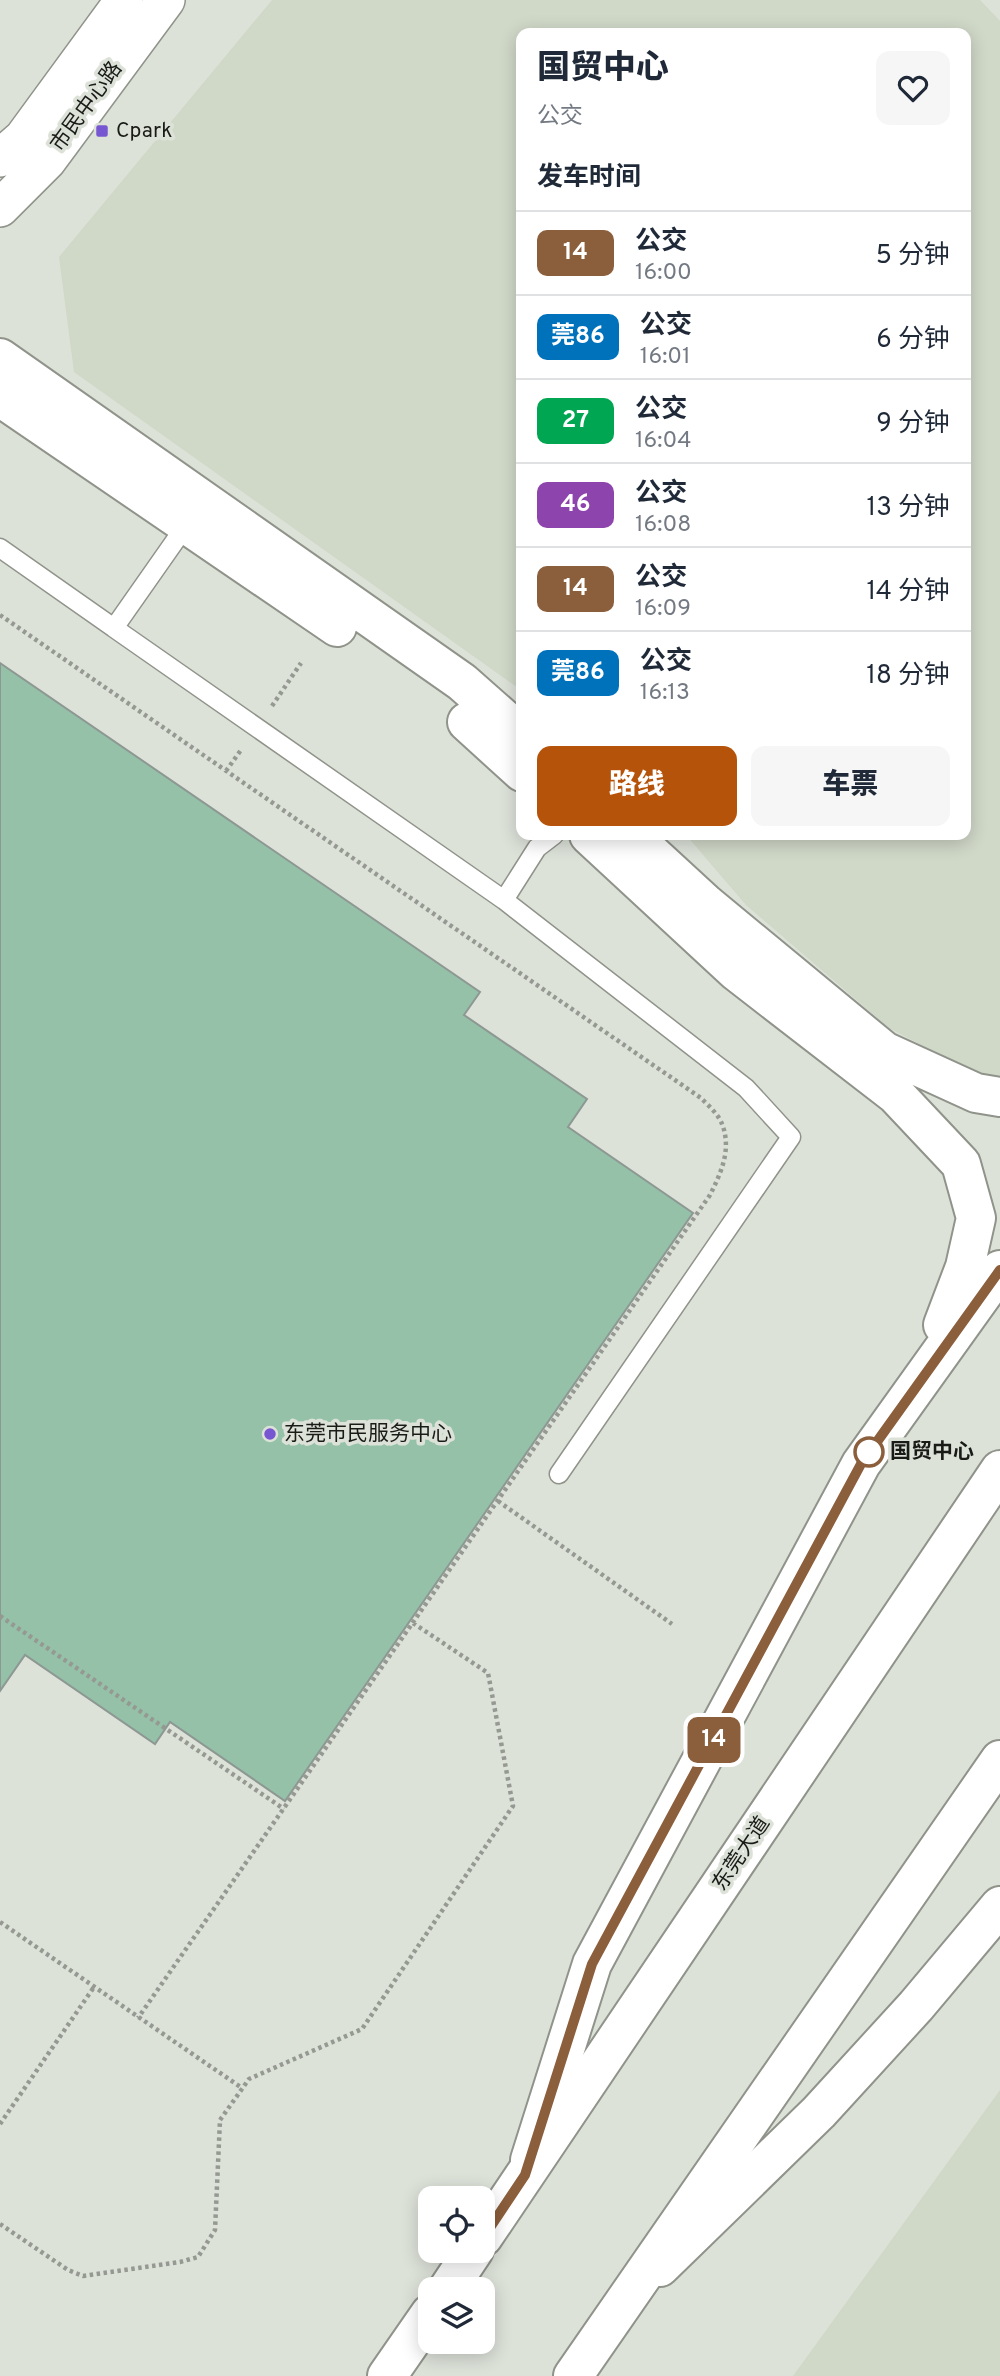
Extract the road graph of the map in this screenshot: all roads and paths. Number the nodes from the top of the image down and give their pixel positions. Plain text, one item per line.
1 (124, 0) edge
2 (166, 0) edge
3 (0, 158) edge
4 (0, 208) edge
5 (0, 358) edge
6 (0, 397) edge
7 (194, 512) junction
8 (0, 548) edge
9 (0, 615) edge
10 (114, 628) junction
11 (516, 730) edge
12 (516, 766) edge
13 (547, 840) edge
14 (594, 840) edge
15 (637, 840) edge
16 (504, 901) junction
17 (1000, 1097) edge
18 (1000, 1270) edge
19 (926, 1371) junction
20 (1000, 1470) edge
21 (559, 1474) dead end
22 (498, 1501) junction
23 (0, 1616) edge
24 (413, 1623) junction
25 (672, 1624) dead end
26 (1000, 1760) edge
27 (284, 1809) junction
28 (1000, 1906) edge
29 (0, 1922) edge
30 (94, 1987) junction
31 (138, 2018) junction
32 (242, 2088) junction
33 (0, 2124) edge
34 (525, 2175) junction
35 (495, 2219) edge
36 (0, 2224) edge
37 (628, 2298) junction
38 (418, 2331) edge
39 (387, 2376) edge
40 (573, 2376) edge

1 - 3 street, 市民中心路
2 - 4 street, 市民中心路
5 - 7 main road
6 - 7 main road
7 - 10 lane
7 - 11 main road
7 - 12 main road
8 - 10 lane
9 - 22 path
10 - 16 lane
13 - 16 lane
14 - 19 main road
15 - 17 main road
16 - 21 lane
18 - 19 main road
19 - 34 main road
20 - 34 main road, 东莞大道
22 - 24 path
22 - 25 path
23 - 27 path
24 - 27 path
24 - 32 path
26 - 37 main road
27 - 31 path
28 - 37 main road
29 - 30 path
30 - 31 path
30 - 33 path
31 - 32 path
32 - 36 path
34 - 35 main road, 东莞大道
37 - 40 main road
38 - 39 main road

